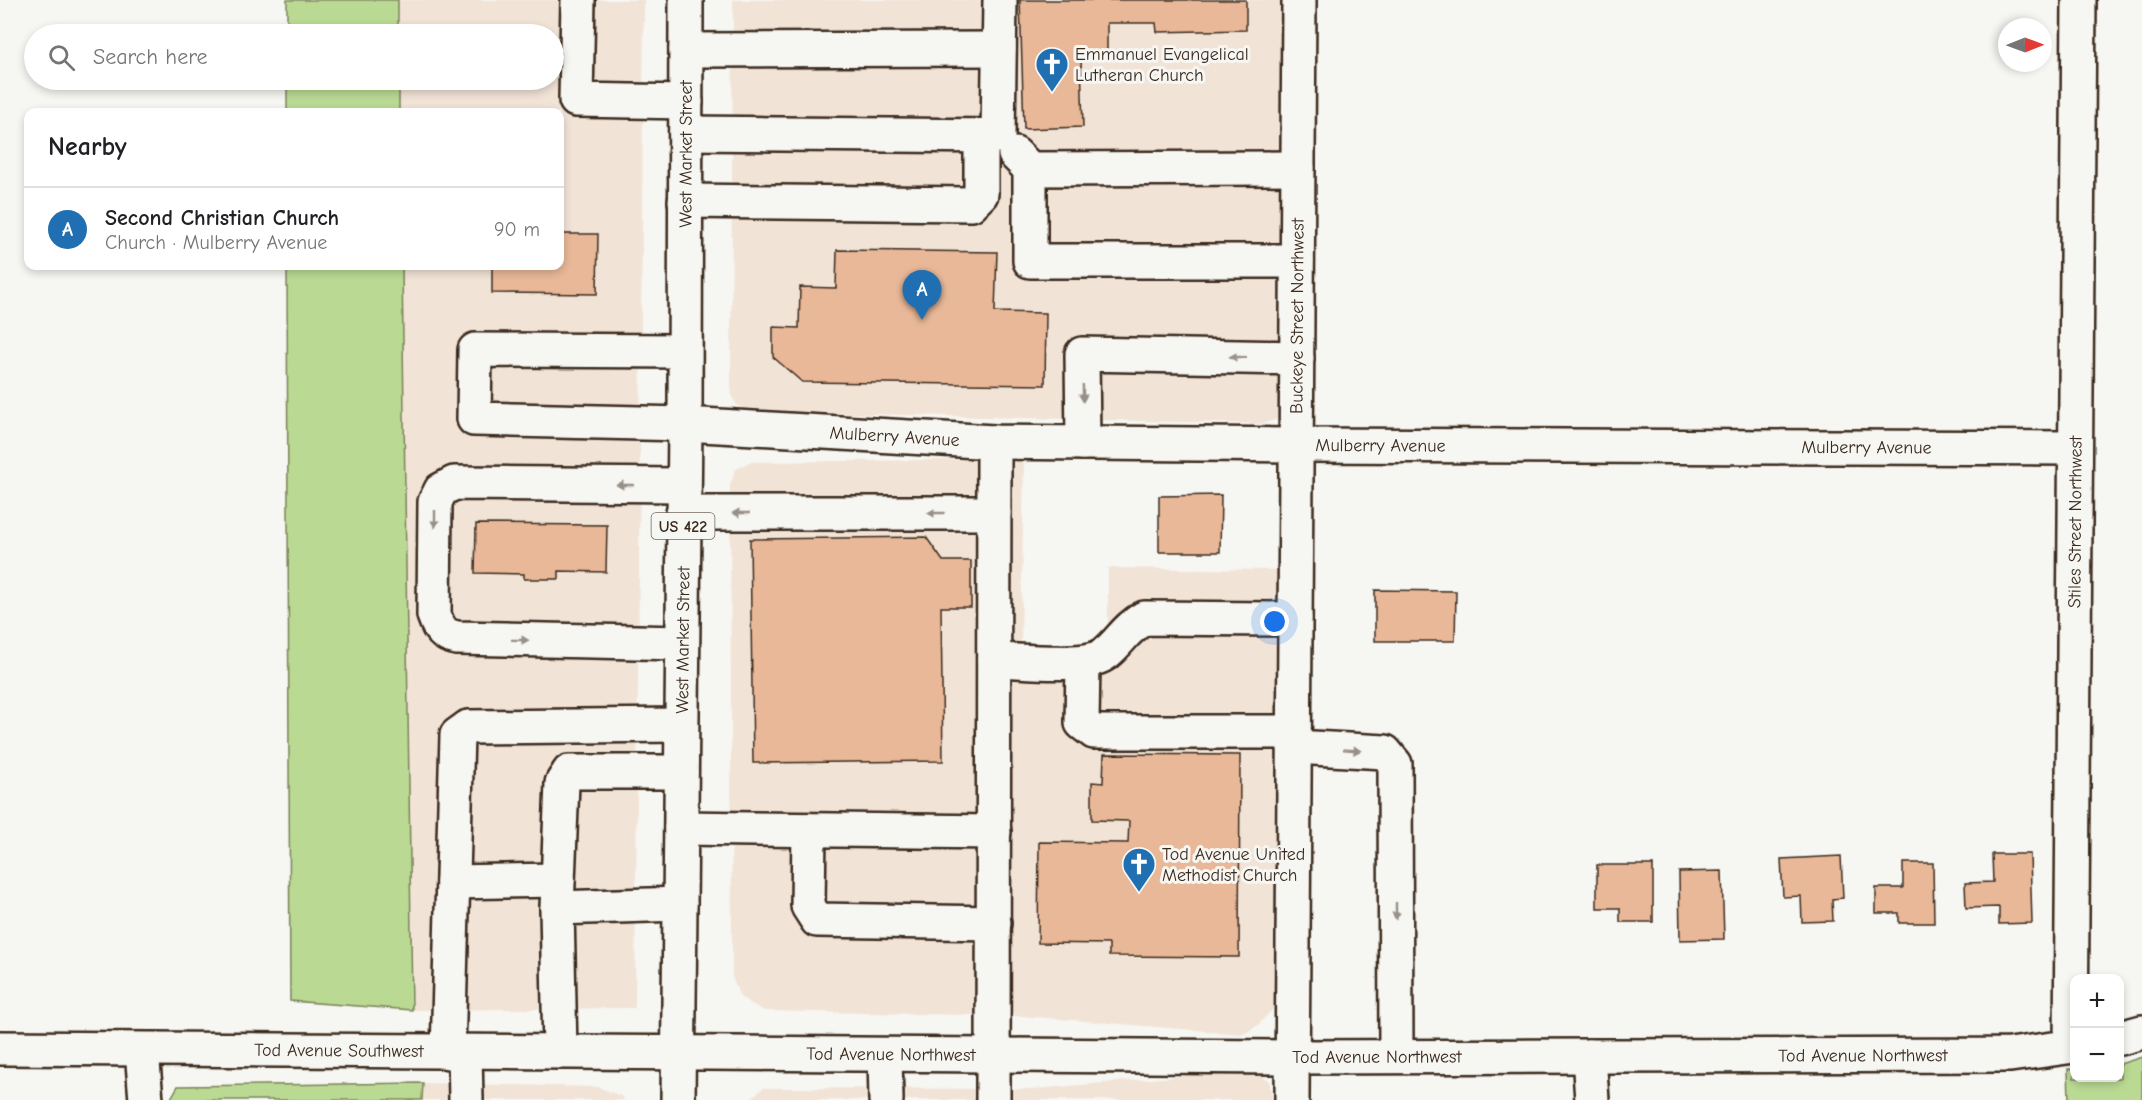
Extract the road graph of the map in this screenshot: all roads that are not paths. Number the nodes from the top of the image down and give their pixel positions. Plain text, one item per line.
1 (578, 0) edge
2 (686, 0) edge
3 (1000, 0) edge
4 (1299, 0) edge
5 (2079, 0) edge
6 (686, 50) junction
7 (999, 50) junction
8 (686, 118) junction
9 (989, 136) junction
10 (1298, 168) junction
11 (1030, 169) junction
12 (685, 201) junction
13 (1297, 261) junction
14 (684, 351) junction
15 (1297, 358) junction
16 (685, 424) junction
17 (994, 442) junction
18 (1083, 443) junction
19 (1296, 445) junction
20 (2075, 448) junction
21 (683, 499) junction
22 (994, 513) junction
23 (1295, 619) junction
24 (682, 643) junction
25 (994, 660) junction
26 (1083, 662) junction
27 (681, 725) junction
28 (1294, 739) junction
29 (681, 772) junction
30 (681, 828) junction
31 (809, 830) junction
32 (994, 832) junction
33 (453, 882) junction
34 (558, 894) junction
35 (680, 904) junction
36 (994, 923) junction
37 (2073, 1028) edge
38 (2142, 1032) edge
39 (2124, 1037) edge
40 (2070, 1046) edge
41 (0, 1048) edge
42 (142, 1050) junction
43 (457, 1052) junction
44 (560, 1052) junction
45 (679, 1053) junction
46 (885, 1055) junction
47 (993, 1055) junction
48 (1396, 1056) junction
49 (1589, 1056) junction
50 (1292, 1057) junction
51 (146, 1100) edge
52 (466, 1100) edge
53 (678, 1100) edge
54 (886, 1100) edge
55 (993, 1100) edge
56 (1292, 1100) edge
57 (1592, 1100) edge

1 - 8 street
2 - 6 street, West Market Street / US 422
3 - 7 street
4 - 10 street, Buckeye Street Northwest
5 - 20 street, Stiles Street Northwest
6 - 7 street
6 - 8 street, West Market Street / US 422
7 - 9 street
8 - 9 street
8 - 12 street, West Market Street / US 422
9 - 11 street
9 - 12 street
10 - 11 street
10 - 13 street, Buckeye Street Northwest
11 - 13 street
12 - 14 street, West Market Street / US 422
13 - 15 street, Buckeye Street Northwest
14 - 16 street, West Market Street / US 422
14 - 16 street, Mulberry Avenue
15 -> 18 street
15 - 19 street, Buckeye Street Northwest
16 - 17 street, Mulberry Avenue
16 - 21 street, West Market Street / US 422
17 - 18 street, Mulberry Avenue
17 - 22 street
18 - 19 street, Mulberry Avenue
19 - 20 street, Mulberry Avenue
19 - 23 street, Buckeye Street Northwest
20 - 37 street, Stiles Street Northwest
22 -> 21 street
21 - 24 street, West Market Street / US 422
21 -> 24 street
22 - 25 street
23 - 26 street
23 - 28 street, Buckeye Street Northwest
24 - 27 street, West Market Street / US 422
25 - 26 street
25 - 32 street
26 - 28 street
27 - 29 street, West Market Street / US 422
27 - 33 street
28 -> 48 street
28 - 50 street, Buckeye Street Northwest
29 - 30 street, West Market Street / US 422
29 - 34 street
30 - 31 street
30 - 35 street, West Market Street / US 422
31 - 32 street
31 - 36 street
32 - 36 street
33 - 34 street
33 - 43 street
34 - 35 street
34 - 44 street
35 - 45 street, West Market Street / US 422
36 - 47 street
38 - 39 street
40 - 49 street, Tod Avenue Northwest
41 - 42 street, Tod Avenue Southwest
42 - 43 street, Tod Avenue Southwest
42 - 51 street
43 - 44 street, Tod Avenue Southwest
43 - 52 street
44 - 45 street, Tod Avenue Southwest
45 - 46 street, Tod Avenue Northwest
45 - 53 street, West Market Street / US 422
46 - 47 street, Tod Avenue Northwest
46 - 54 street
47 - 50 street, Tod Avenue Northwest
47 - 55 street
48 - 49 street, Tod Avenue Northwest
48 - 50 street, Tod Avenue Northwest
49 - 57 street
50 - 56 street, Buckeye Street Northwest

